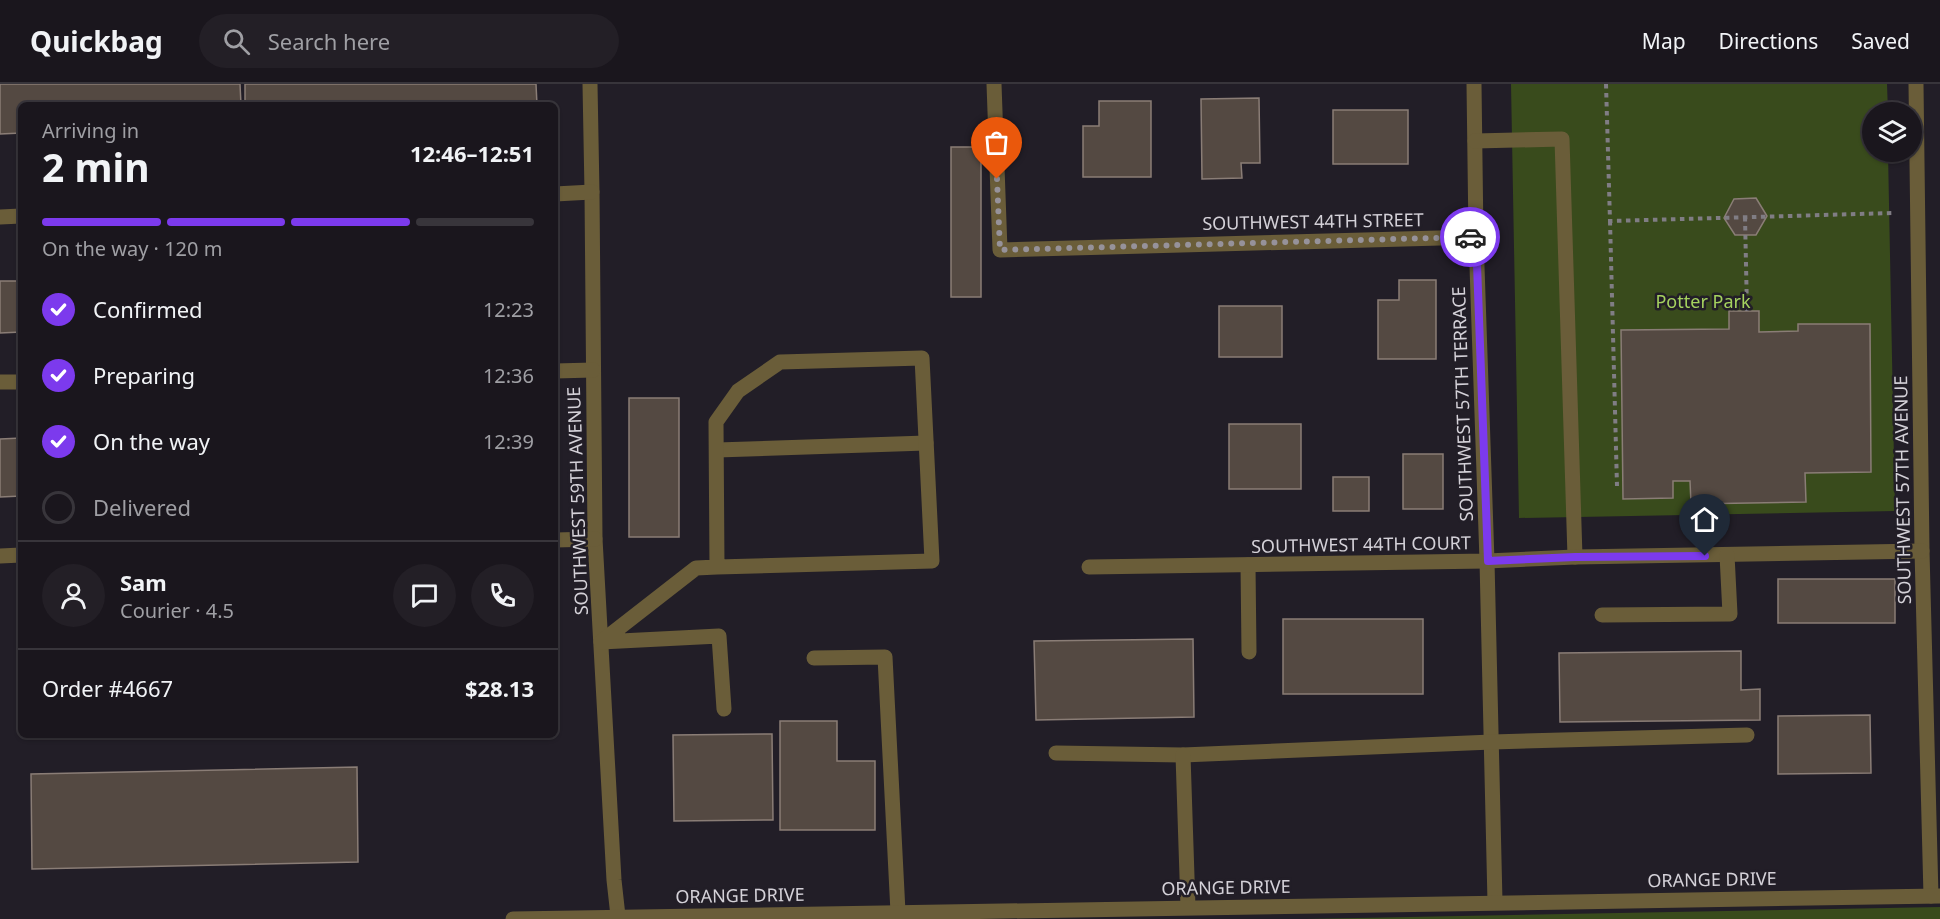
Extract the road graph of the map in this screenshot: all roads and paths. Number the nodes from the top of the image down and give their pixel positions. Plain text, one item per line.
1 (590, 84) edge
2 (994, 84) edge
3 (1474, 84) edge
4 (1606, 84) edge
5 (1917, 84) edge
6 (1475, 141) junction
7 (592, 192) junction
8 (558, 194) edge
9 (1895, 213) dead end
10 (18, 216) edge
11 (0, 217) edge
12 (1746, 217) junction
13 (1610, 220) junction
14 (1476, 237) junction
15 (1747, 311) dead end
16 (593, 370) junction
17 (558, 371) edge
18 (0, 382) edge
19 (18, 382) edge
20 (926, 443) junction
21 (717, 450) junction
22 (1617, 486) dead end
23 (595, 539) junction
24 (558, 540) edge
25 (1922, 551) junction
26 (18, 555) edge
27 (1727, 555) junction
28 (0, 556) edge
29 (1575, 557) junction
30 (1488, 561) junction
31 (1248, 565) junction
32 (717, 567) junction
33 (1089, 567) dead end
34 (1602, 615) dead end
35 (601, 642) junction
36 (1249, 652) dead end
37 (814, 658) dead end
38 (724, 709) dead end
39 (1747, 735) dead end
40 (1492, 742) junction
41 (1056, 753) dead end
42 (1183, 755) junction
43 (1934, 773) edge
44 (1936, 896) edge
45 (1495, 902) junction
46 (1188, 907) junction
47 (898, 912) junction
48 (618, 916) junction
49 (513, 919) edge

1 - 7 street, SOUTHWEST 59TH AVENUE
2 - 14 street, SOUTHWEST 44TH STREET
3 - 6 street, SOUTHWEST 57TH TERRACE
4 - 13 path
5 - 25 street, SOUTHWEST 57TH AVENUE
6 - 14 street, SOUTHWEST 57TH TERRACE
6 - 29 street
7 - 8 street
7 - 16 street, SOUTHWEST 59TH AVENUE
9 - 12 path
10 - 11 street
12 - 13 path
12 - 15 path
13 - 22 path
14 - 30 street, SOUTHWEST 57TH TERRACE
16 - 17 street
16 - 23 street, SOUTHWEST 59TH AVENUE
18 - 19 street
20 - 21 street
20 - 21 street
20 - 32 street
21 - 32 street
23 - 24 street
23 - 35 street, SOUTHWEST 59TH AVENUE
25 - 27 street, SOUTHWEST 44TH COURT
25 - 43 street, SOUTHWEST 57TH AVENUE
26 - 28 street
27 - 29 street, SOUTHWEST 44TH COURT
27 - 34 street
29 - 30 street, SOUTHWEST 44TH COURT
30 - 31 street, SOUTHWEST 44TH COURT
30 - 40 street, SOUTHWEST 57TH TERRACE
31 - 33 street, SOUTHWEST 44TH COURT
31 - 36 street
32 - 35 street
35 - 38 street
35 - 48 street, SOUTHWEST 59TH AVENUE
37 - 47 street
39 - 40 street
40 - 42 street
40 - 45 street, SOUTHWEST 57TH TERRACE
41 - 42 street
42 - 46 street
43 - 44 street, SOUTHWEST 57TH AVENUE
44 - 45 street, ORANGE DRIVE
45 - 46 street, ORANGE DRIVE
46 - 47 street, ORANGE DRIVE
47 - 48 street, ORANGE DRIVE
48 - 49 street, ORANGE DRIVE

